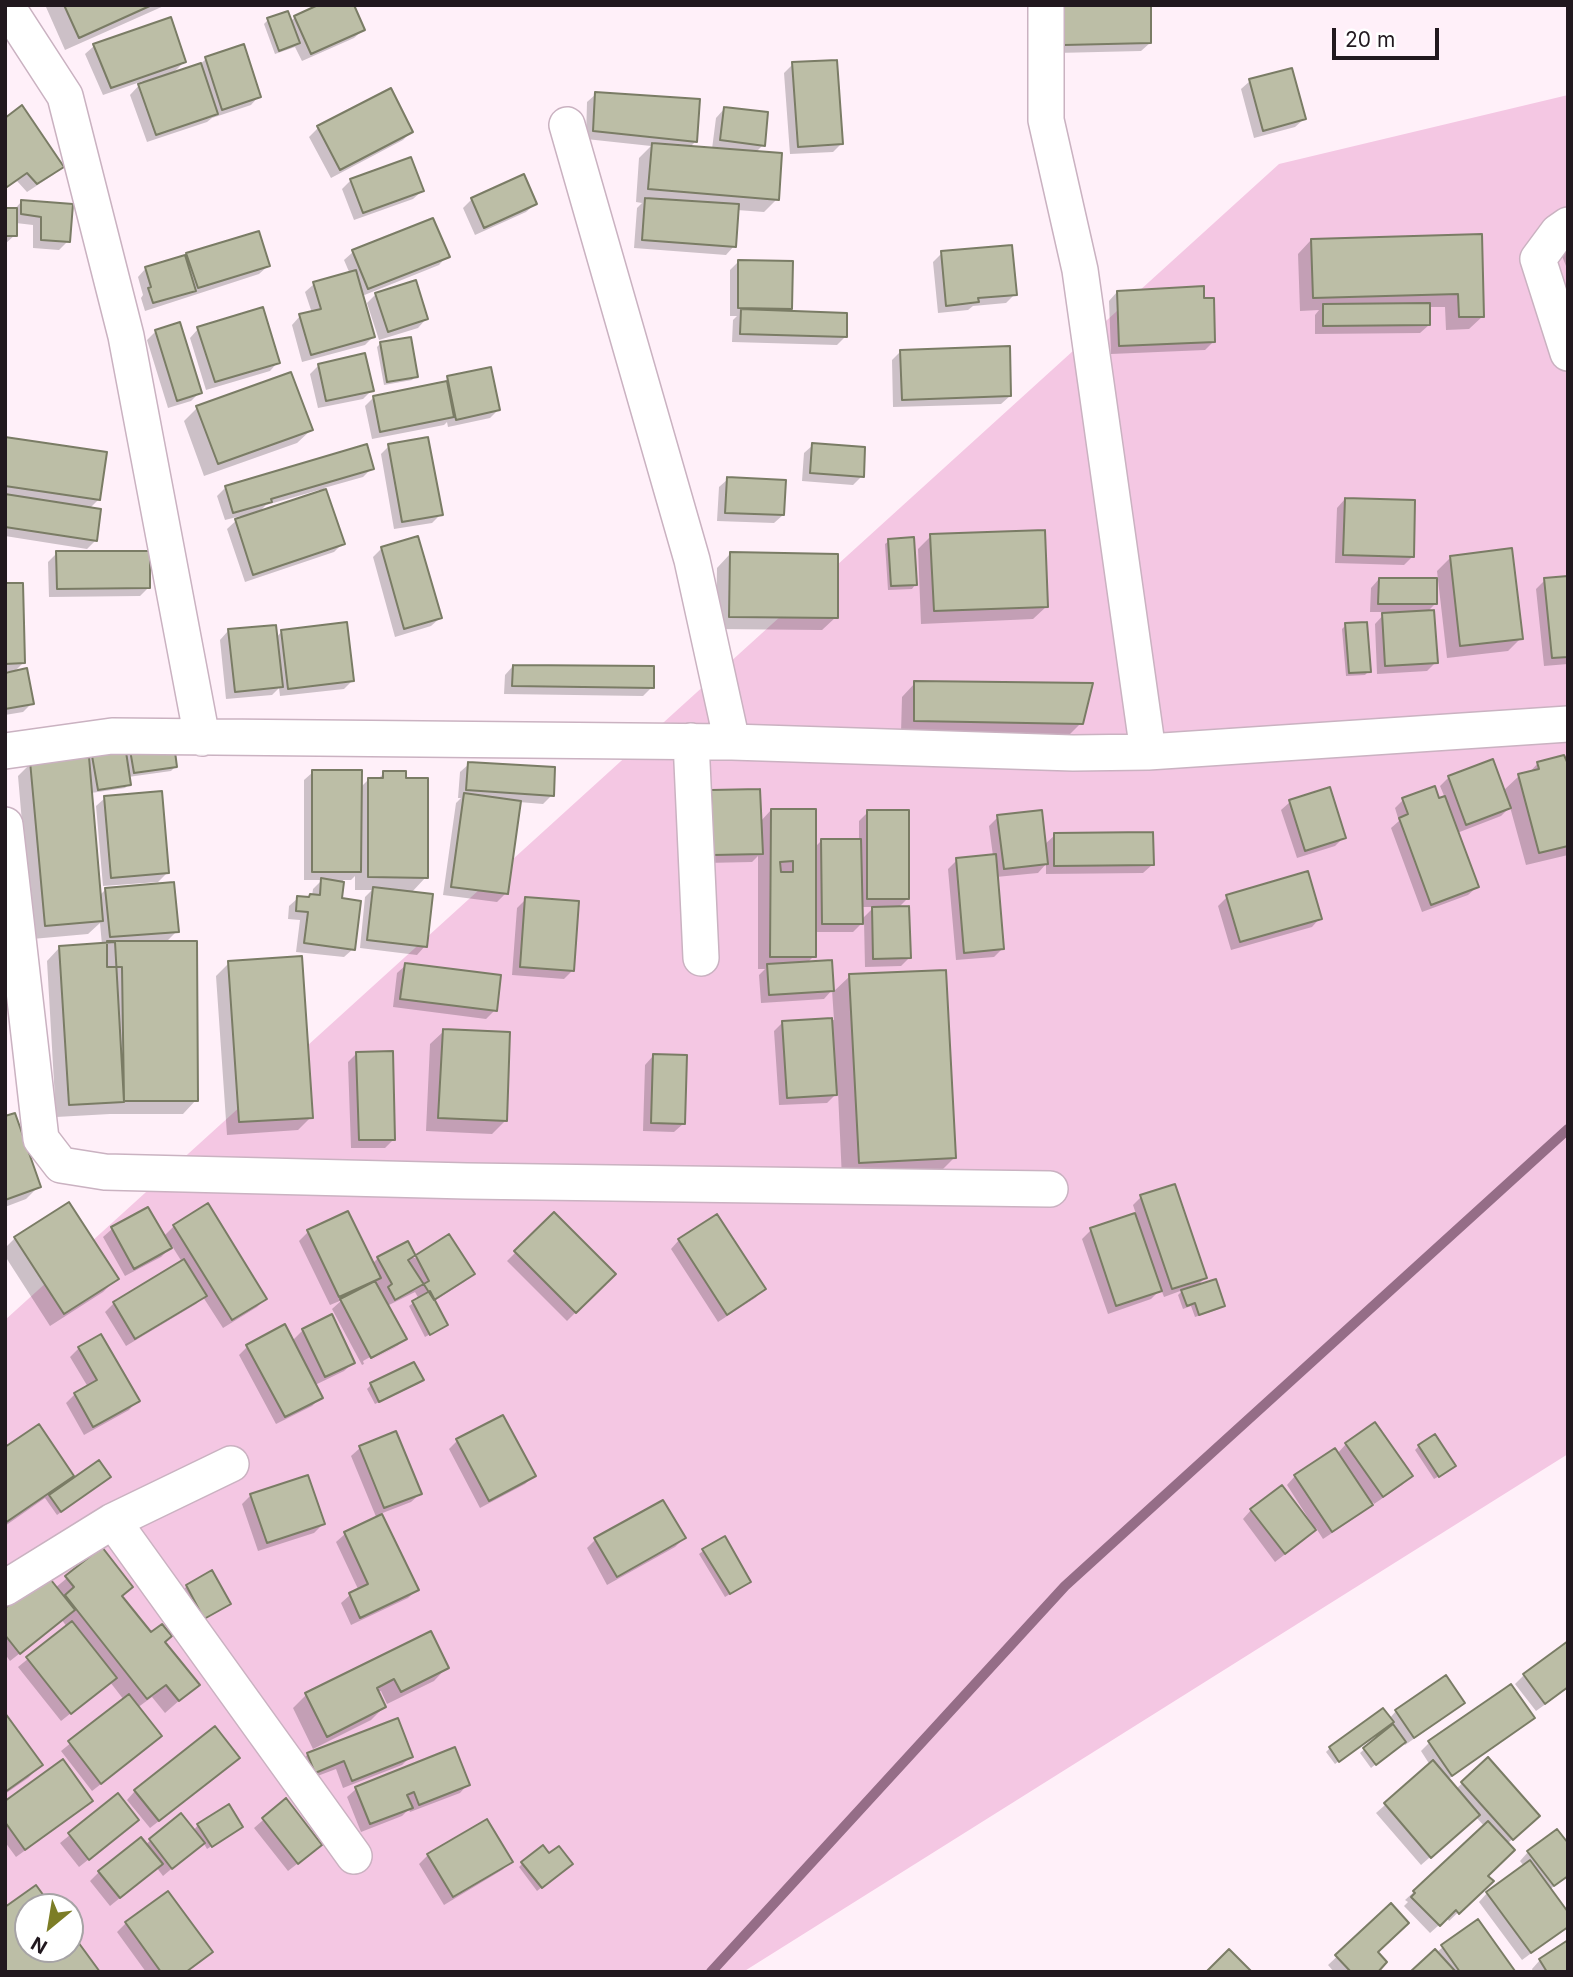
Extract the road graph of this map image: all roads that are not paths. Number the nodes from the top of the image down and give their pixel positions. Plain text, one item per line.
1 (6, 5) edge
2 (1046, 5) edge
3 (567, 125) dead end
4 (1568, 225) edge
5 (1568, 353) edge
6 (1568, 724) edge
7 (202, 738) junction
8 (691, 741) junction
9 (732, 741) junction
10 (5, 751) edge
11 (1148, 752) junction
12 (5, 825) edge
13 (701, 958) dead end
14 (1049, 1189) dead end
15 (231, 1464) dead end
16 (113, 1521) junction
17 (5, 1588) edge
18 (354, 1856) dead end

1 - 7 street
2 - 11 street
3 - 9 street
4 - 5 street
6 - 11 street
7 - 8 street
7 - 10 street
8 - 9 street
8 - 13 street
9 - 11 street
12 - 14 street
15 - 16 street
16 - 17 street
16 - 18 street

